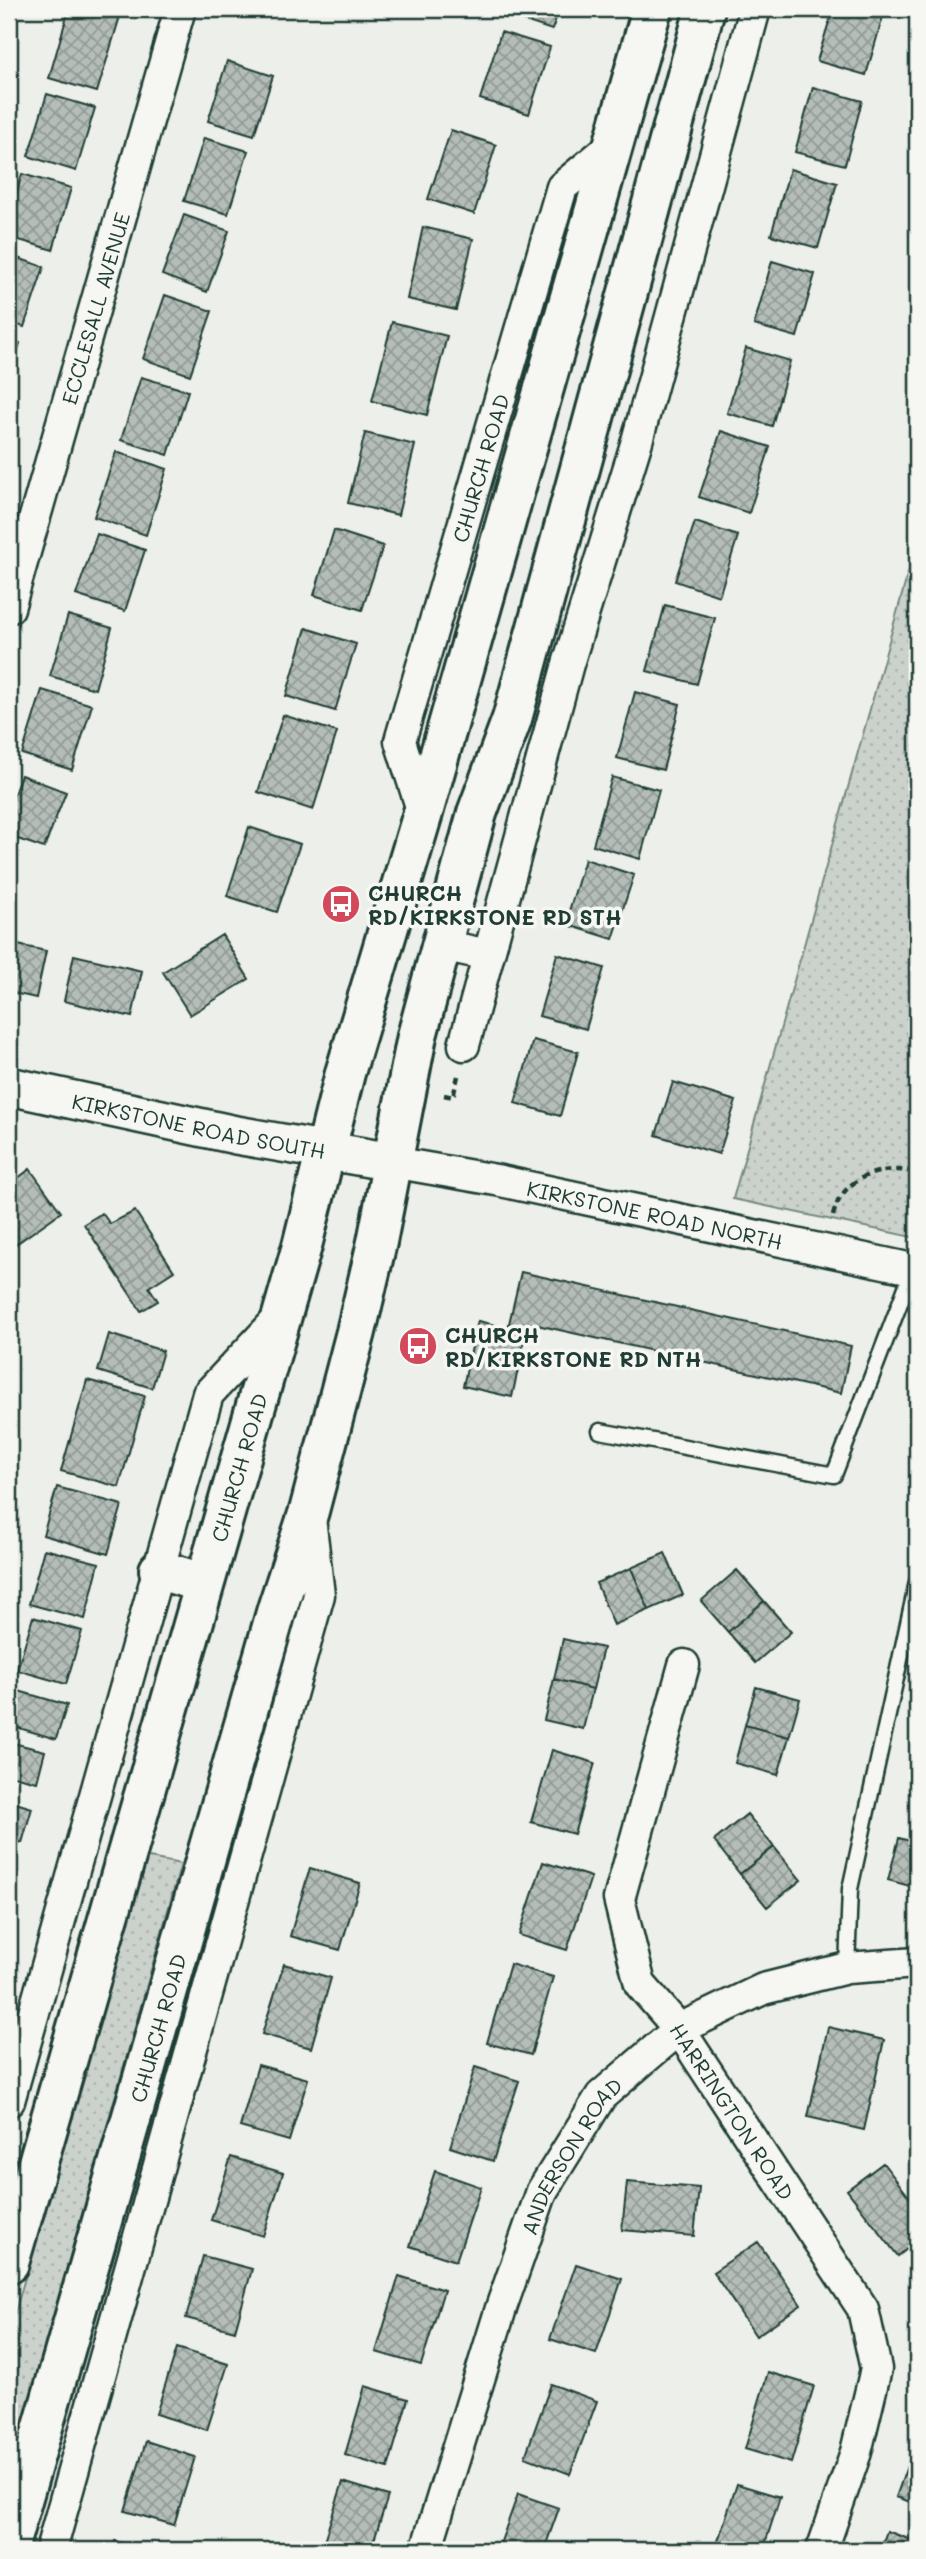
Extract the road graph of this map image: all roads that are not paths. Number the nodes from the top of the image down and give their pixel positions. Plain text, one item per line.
1 (180, 9) edge
2 (652, 9) edge
3 (705, 9) edge
4 (755, 9) edge
5 (9, 608) edge
6 (530, 654) junction
7 (568, 664) junction
8 (442, 945) junction
9 (488, 955) junction
10 (464, 1045) dead end
11 (9, 1086) edge
12 (326, 1151) junction
13 (391, 1162) junction
14 (915, 1270) edge
15 (280, 1317) junction
16 (600, 1431) dead end
17 (309, 1511) junction
18 (159, 1570) junction
19 (917, 1582) edge
20 (203, 1583) junction
21 (684, 1665) dead end
22 (917, 1963) edge
23 (847, 1968) junction
24 (679, 2029) junction
25 (9, 2101) edge
26 (9, 2263) edge
27 (9, 2546) edge
28 (51, 2550) edge
29 (426, 2550) edge
30 (822, 2550) edge

1 - 5 street, ECCLESALL AVENUE
2 - 12 highway, CHURCH ROAD
3 - 6 highway, CHURCH ROAD
4 - 7 street
6 - 7 street
6 - 8 highway, CHURCH ROAD
7 - 9 street
8 - 9 street
8 - 13 highway, CHURCH ROAD
9 - 10 street
11 - 12 street, KIRKSTONE ROAD SOUTH
12 - 13 street, KIRKSTONE ROAD SOUTH
12 - 15 highway, CHURCH ROAD
13 - 14 street, KIRKSTONE ROAD NORTH
13 - 17 highway, CHURCH ROAD
14 - 16 lane
15 - 18 street, CHURCH ROAD
15 - 20 highway, CHURCH ROAD
17 - 27 highway, CHURCH ROAD
17 - 28 street, CHURCH ROAD
18 - 20 highway
18 - 25 street, CHURCH ROAD
19 - 23 lane
20 - 26 highway, CHURCH ROAD
21 - 24 street, HARRINGTON ROAD
22 - 23 street, ANDERSON ROAD
23 - 24 street, ANDERSON ROAD
24 - 29 street, ANDERSON ROAD
24 - 30 street, HARRINGTON ROAD

